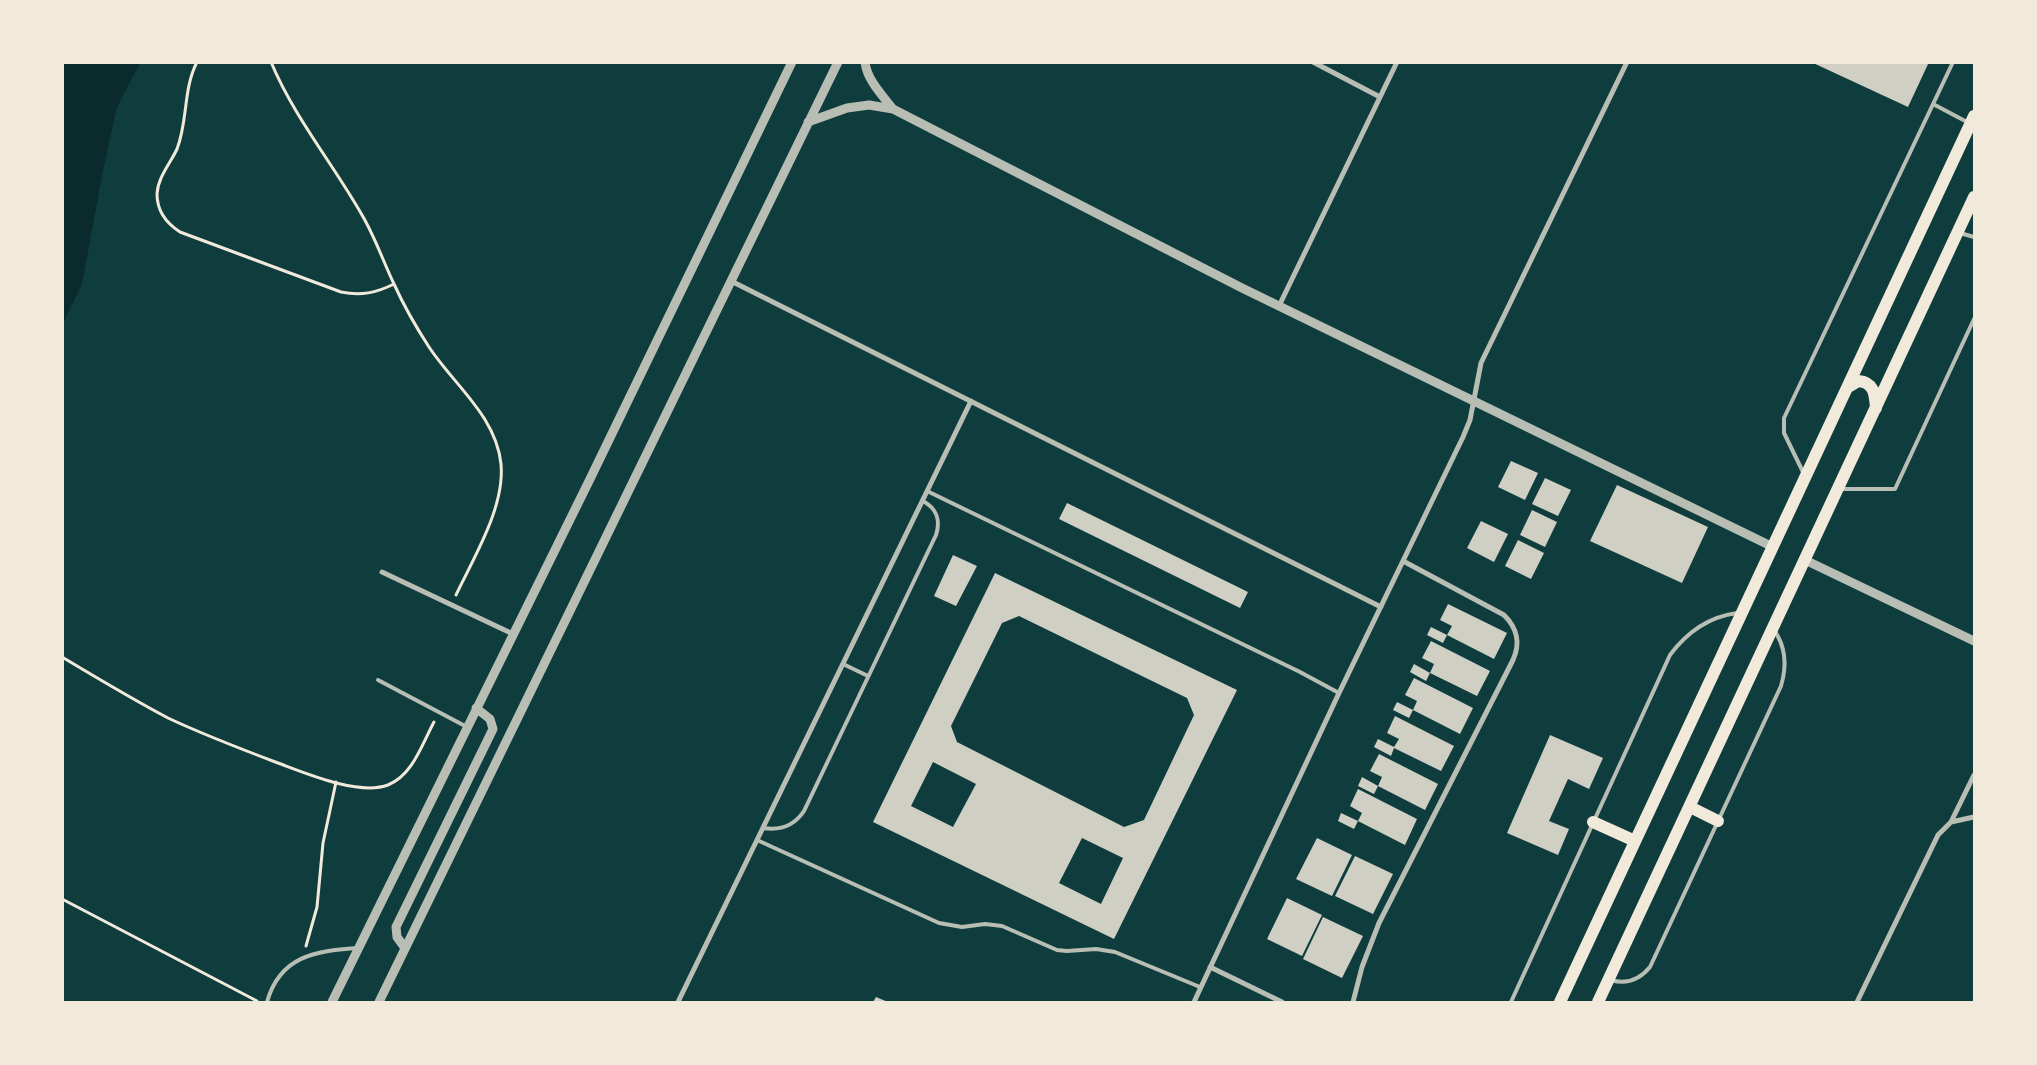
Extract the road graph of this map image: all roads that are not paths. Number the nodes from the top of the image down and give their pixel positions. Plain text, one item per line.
1 (792, 62) edge
2 (838, 62) edge
3 (865, 62) edge
4 (1313, 62) edge
5 (1396, 62) edge
6 (1627, 62) edge
7 (1953, 62) edge
8 (1380, 96) junction
9 (1933, 104) junction
10 (893, 109) junction
11 (1973, 120) edge
12 (808, 122) junction
13 (1974, 197) edge
14 (1958, 232) junction
15 (1974, 237) edge
16 (731, 281) junction
17 (1279, 306) junction
18 (1974, 319) edge
19 (1848, 387) junction
20 (971, 401) junction
21 (1474, 401) junction
22 (1876, 408) junction
23 (1806, 477) junction
24 (1838, 489) junction
25 (927, 491) junction
26 (922, 500) junction
27 (1773, 547) junction
28 (1805, 560) junction
29 (1403, 561) junction
30 (382, 572) dead end
31 (1381, 607) junction
32 (1742, 613) junction
33 (1773, 628) junction
34 (513, 634) junction
35 (1974, 640) edge
36 (842, 664) junction
37 (868, 676) junction
38 (378, 680) dead end
39 (1339, 693) junction
40 (476, 708) junction
41 (467, 727) junction
42 (1974, 774) edge
43 (1690, 806) junction
44 (1974, 817) edge
45 (1718, 821) junction
46 (1593, 822) junction
47 (1951, 822) junction
48 (763, 828) junction
49 (757, 840) junction
50 (1635, 841) junction
51 (359, 948) junction
52 (405, 948) junction
53 (1210, 967) junction
54 (1609, 980) junction
55 (1200, 987) junction
56 (267, 1002) edge
57 (332, 1002) edge
58 (379, 1002) edge
59 (678, 1002) edge
60 (1194, 1002) edge
61 (1282, 1002) edge
62 (1353, 1002) edge
63 (1512, 1002) edge
64 (1560, 1002) edge
65 (1598, 1002) edge
66 (1857, 1002) edge

1 - 34 street
2 - 12 street
3 - 10 street
4 - 8 street
5 - 8 street
6 - 21 street
7 - 9 lane
8 - 17 street
9 - 11 lane
9 - 23 lane
10 - 12 street
10 - 17 street
11 - 19 main road
12 - 16 street
13 - 14 main road
14 - 15 lane
14 - 22 main road
16 - 20 street
16 - 52 street
17 - 21 street
18 - 24 lane
19 - 22 main road
19 - 23 main road
20 - 25 street
20 - 31 street
21 - 27 street
21 - 29 street
22 - 24 main road
23 - 27 main road
24 - 28 main road
25 - 26 street
25 - 39 lane
26 - 36 street
26 - 37 lane
27 - 32 main road
28 - 33 main road
28 - 35 street
29 - 31 street
29 - 62 street
30 - 34 street
31 - 39 street
32 - 46 lane
32 - 50 main road
33 - 43 main road
33 - 45 lane
34 - 40 street
36 - 37 lane
36 - 48 street
37 - 48 lane
38 - 41 lane
39 - 53 street
40 - 41 street
40 - 52 street
41 - 51 street
42 - 47 street
43 - 45 main road
43 - 54 main road
44 - 47 street
45 - 54 lane
46 - 50 main road
46 - 63 lane
47 - 66 street
48 - 49 street
49 - 55 lane
49 - 59 street
50 - 64 main road
51 - 56 lane
51 - 57 street
52 - 58 street
53 - 55 street
53 - 61 street
54 - 65 main road
55 - 60 street

